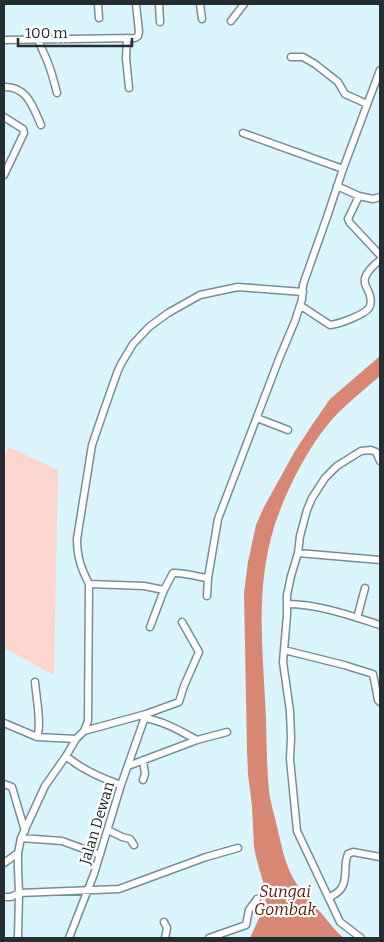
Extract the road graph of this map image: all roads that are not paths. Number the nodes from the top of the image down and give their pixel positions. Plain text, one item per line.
1 (98, 4) edge
2 (136, 4) edge
3 (159, 4) edge
4 (200, 4) edge
5 (244, 4) edge
6 (99, 18) dead end
7 (202, 19) dead end
8 (231, 21) dead end
9 (160, 22) dead end
10 (127, 38) junction
11 (38, 39) junction
12 (4, 40) edge
13 (291, 57) dead end
14 (380, 70) edge
15 (4, 87) edge
16 (129, 88) dead end
17 (374, 88) junction
18 (380, 92) edge
19 (57, 93) dead end
20 (367, 104) junction
21 (4, 116) edge
22 (40, 125) dead end
23 (243, 132) dead end
24 (343, 170) junction
25 (4, 175) edge
26 (337, 186) junction
27 (359, 196) junction
28 (380, 198) edge
29 (380, 255) edge
30 (380, 260) edge
31 (303, 292) junction
32 (301, 306) junction
33 (257, 418) junction
34 (288, 430) dead end
35 (380, 461) edge
36 (298, 553) junction
37 (380, 560) edge
38 (208, 578) junction
39 (89, 584) junction
40 (365, 588) dead end
41 (164, 590) junction
42 (207, 596) dead end
43 (287, 604) junction
44 (357, 618) junction
45 (182, 622) dead end
46 (380, 626) edge
47 (150, 627) dead end
48 (284, 650) junction
49 (35, 682) dead end
50 (380, 702) edge
51 (145, 716) junction
52 (4, 723) edge
53 (84, 731) junction
54 (227, 732) dead end
55 (37, 737) junction
56 (76, 739) junction
57 (198, 740) junction
58 (66, 756) junction
59 (143, 760) junction
60 (128, 766) junction
61 (143, 780) dead end
62 (4, 784) edge
63 (121, 785) junction
64 (108, 830) junction
65 (25, 831) junction
66 (21, 838) junction
67 (134, 845) dead end
68 (238, 848) dead end
69 (18, 853) junction
70 (100, 855) junction
71 (380, 857) edge
72 (4, 863) edge
73 (88, 891) junction
74 (20, 893) junction
75 (4, 897) edge
76 (329, 898) junction
77 (258, 900) dead end
78 (164, 922) dead end
79 (18, 938) edge
80 (69, 938) edge
81 (165, 938) edge
82 (209, 938) edge
83 (361, 938) edge

1 - 6 street
2 - 10 street
3 - 9 street
4 - 7 street
5 - 8 street
10 - 11 street
10 - 16 street
11 - 12 street
11 - 19 street
13 - 20 street
14 - 17 street
15 - 22 street
17 - 18 street
17 - 20 street
20 - 24 street
21 - 25 street
23 - 24 street
24 - 26 street
26 - 27 street
26 - 31 street
27 - 28 street
27 - 29 street
30 - 32 street
31 - 32 street
31 - 39 street
32 - 33 street
33 - 34 street
33 - 38 street
35 - 36 street
36 - 37 street
36 - 43 street
38 - 41 street
38 - 42 street
39 - 41 street
39 - 53 street
40 - 44 street
41 - 47 street
43 - 44 street
43 - 48 street
44 - 46 street
45 - 51 street
48 - 50 street
48 - 76 street
49 - 55 street
51 - 53 street
51 - 57 street
51 - 60 street, Jalan Dewan
52 - 55 street
53 - 56 street
54 - 57 street
55 - 56 street
56 - 58 street
57 - 59 street
58 - 63 street
58 - 65 street
59 - 60 street
59 - 61 street
60 - 63 street, Jalan Dewan
62 - 65 street
63 - 64 street, Jalan Dewan
64 - 67 street
64 - 70 street, Jalan Dewan
65 - 66 street
66 - 69 street
66 - 70 street
68 - 73 street
69 - 72 street
69 - 74 street
70 - 73 street, Jalan Dewan
71 - 76 street
73 - 74 street
73 - 80 street, Jalan Dewan
74 - 75 street
74 - 79 street
76 - 83 street
77 - 82 street
78 - 81 street

